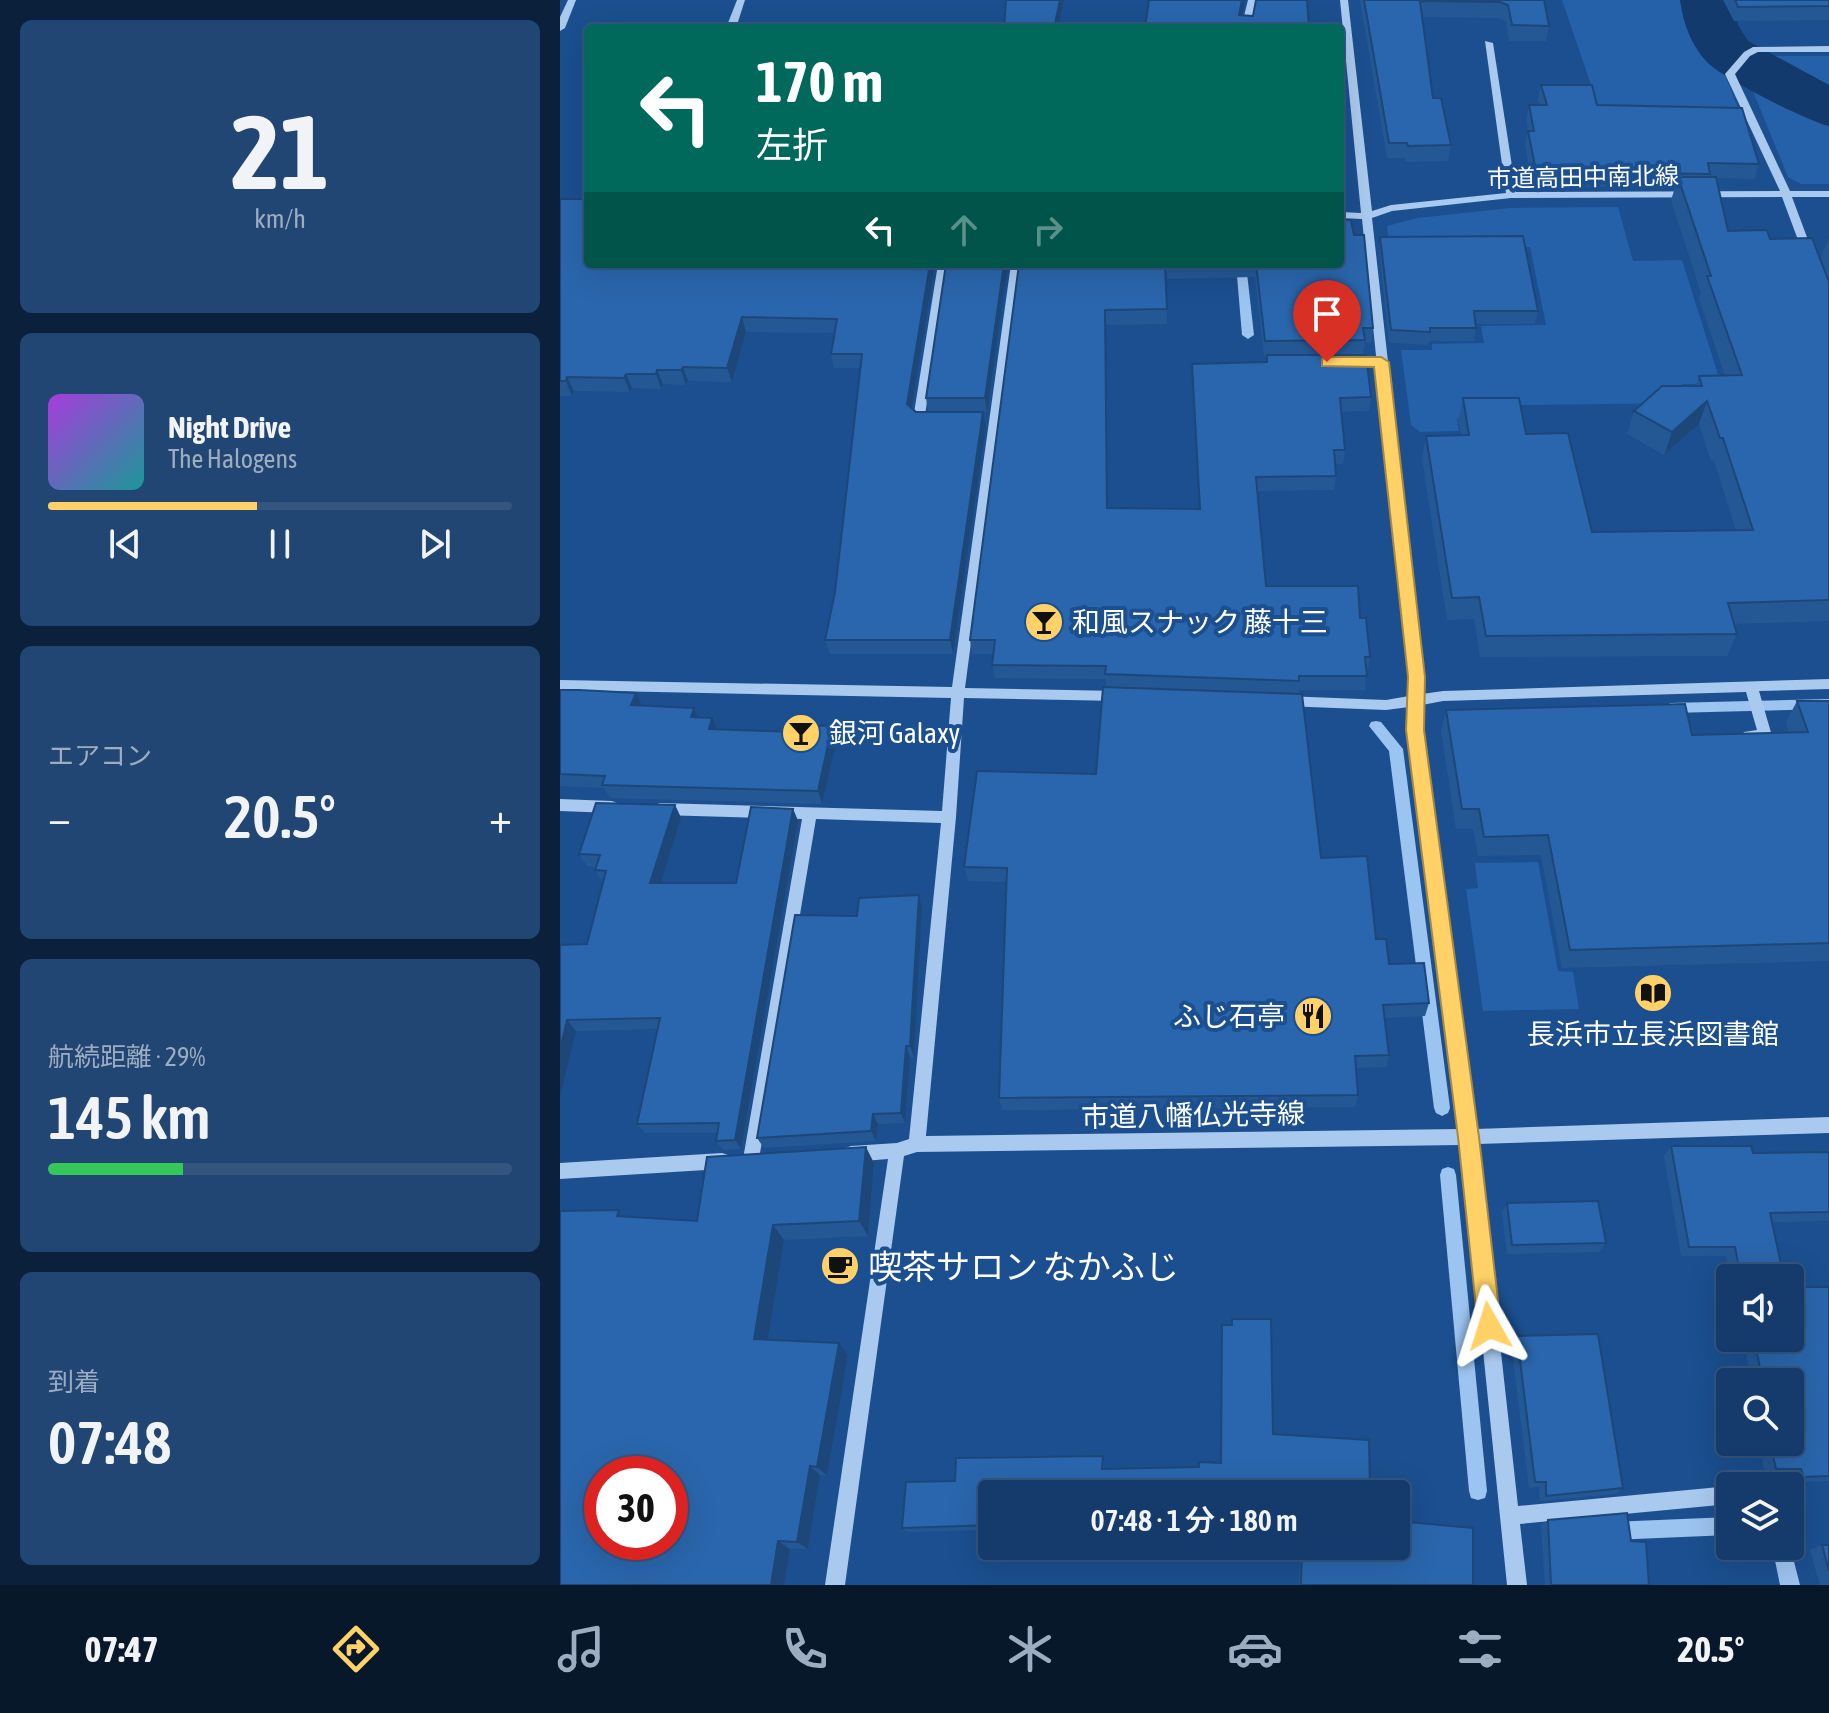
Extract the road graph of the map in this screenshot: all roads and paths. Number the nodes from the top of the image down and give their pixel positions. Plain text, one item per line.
1 (572, 0) edge
2 (741, 0) edge
3 (1252, 0) edge
4 (1344, 0) edge
5 (732, 24) edge
6 (1247, 24) edge
7 (560, 28) edge
8 (1488, 43) dead end
9 (1829, 49) edge
10 (1786, 194) junction
11 (1829, 194) edge
12 (1511, 195) junction
13 (1344, 215) edge
14 (1368, 216) junction
15 (942, 268) edge
16 (1015, 268) edge
17 (1813, 268) edge
18 (934, 419) edge
19 (981, 419) edge
20 (996, 419) junction
21 (1829, 684) edge
22 (560, 685) edge
23 (958, 690) junction
24 (1752, 692) junction
25 (1133, 696) edge
26 (1416, 700) junction
27 (1275, 701) edge
28 (1735, 736) edge
29 (560, 805) edge
30 (810, 815) junction
31 (949, 817) junction
32 (1829, 1125) edge
33 (1469, 1137) junction
34 (917, 1144) junction
35 (897, 1151) junction
36 (839, 1154) edge
37 (560, 1171) edge
38 (1716, 1496) edge
39 (1510, 1516) junction
40 (835, 1585) edge
41 (1517, 1585) edge

1 - 7 street
2 - 5 street
3 - 6 street
4 - 14 street
8 - 12 street
9 - 10 street
10 - 11 street, 市道高田中南北線
10 - 12 street, 市道高田中南北線
10 - 17 street
12 - 14 street, 市道高田中南北線
13 - 14 street, 市道高田中南北線
14 - 26 street
15 - 18 street
16 - 20 street
19 - 20 street
20 - 23 street
21 - 24 street
22 - 23 street
23 - 25 street
23 - 31 street
24 - 26 street
24 - 28 street
26 - 27 street
26 - 33 street
29 - 30 street
30 - 31 street
30 - 37 street
31 - 34 street
32 - 33 street, 市道八幡仏光寺線
33 - 34 street, 市道八幡仏光寺線
33 - 39 street
34 - 35 street, 市道八幡仏光寺線
35 - 36 street, 市道八幡仏光寺線
35 - 40 street
38 - 39 street
39 - 41 street

